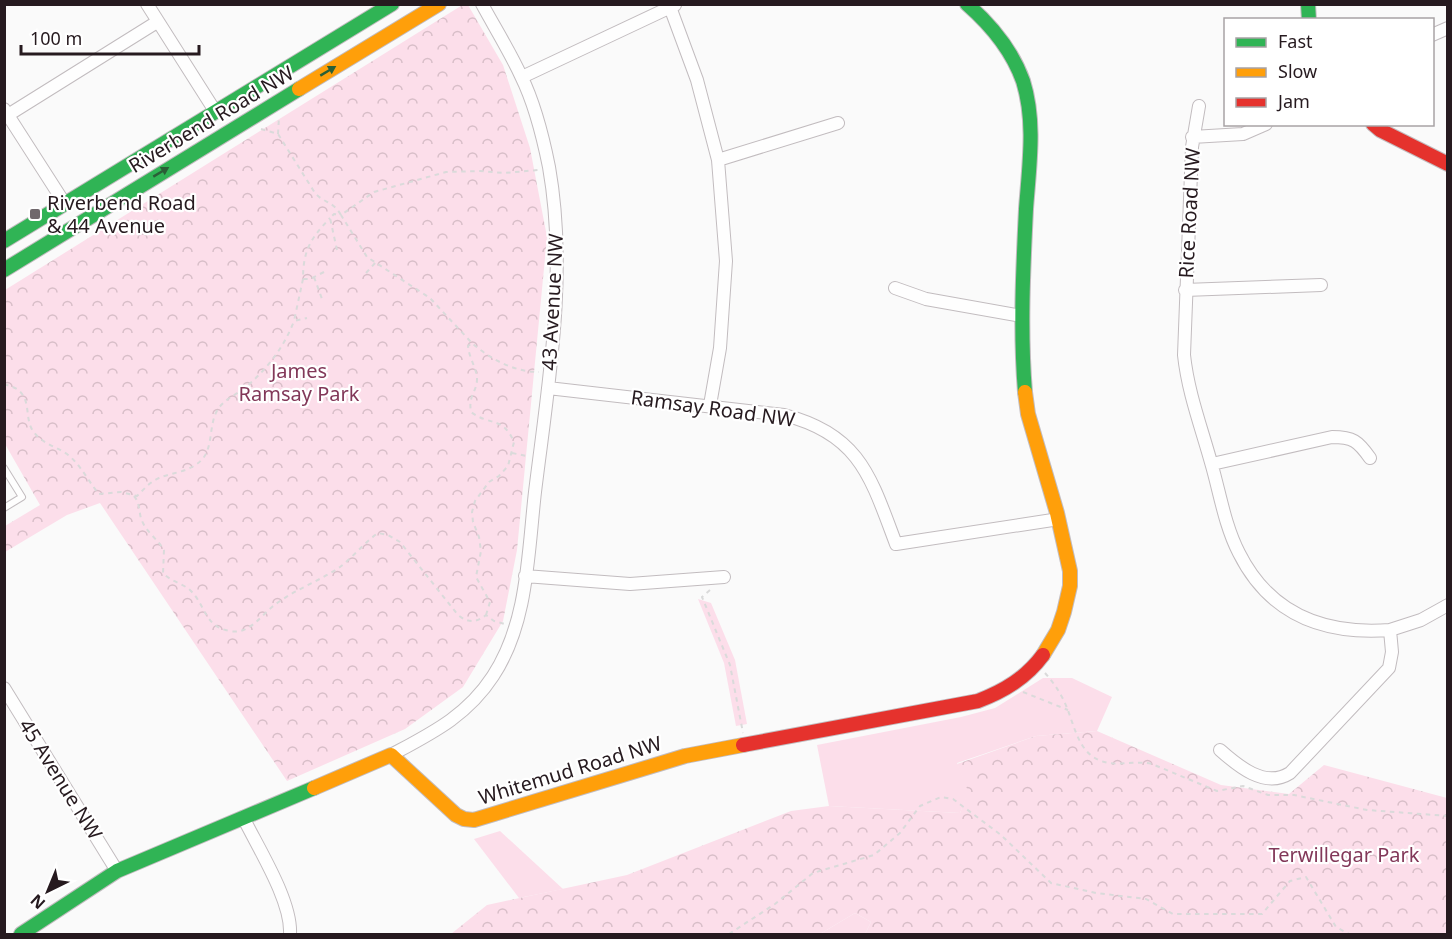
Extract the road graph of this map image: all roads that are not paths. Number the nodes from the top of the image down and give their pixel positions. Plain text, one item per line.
1 (147, 4) edge
2 (392, 4) edge
3 (439, 4) edge
4 (482, 4) edge
5 (968, 5) edge
6 (673, 6) edge
7 (157, 22) junction
8 (1448, 28) edge
9 (1434, 34) edge
10 (522, 77) junction
11 (1199, 106) dead end
12 (215, 111) junction
13 (6, 112) edge
14 (838, 123) dead end
15 (1261, 126) edge
16 (1377, 126) edge
17 (1192, 137) junction
18 (718, 160) junction
19 (1448, 164) edge
20 (65, 204) junction
21 (4, 241) edge
22 (4, 270) edge
23 (1321, 285) dead end
24 (895, 288) dead end
25 (1185, 290) junction
26 (1021, 316) junction
27 (548, 387) junction
28 (710, 405) junction
29 (1370, 458) dead end
30 (1212, 464) junction
31 (4, 468) edge
32 (4, 508) edge
33 (1059, 519) junction
34 (525, 576) junction
35 (724, 577) road end
36 (1448, 605) edge
37 (1390, 630) junction
38 (4, 688) edge
39 (1220, 750) dead end
40 (391, 755) junction
41 (243, 817) junction
42 (117, 871) junction
43 (21, 934) edge
44 (290, 934) edge

1 - 7 street
2 - 12 street, Riverbend Road NW
22 -> 3 street, Riverbend Road NW
4 - 10 street, 43 Avenue NW
5 - 26 street, Whitemud Road NW
6 - 10 street
6 - 18 street
7 - 12 street
7 - 13 street
8 - 9 street
10 - 27 street, 43 Avenue NW
11 - 17 street, Rice Road NW
12 - 20 street, Riverbend Road NW
13 - 20 street
14 - 18 street
15 - 17 street, Rice Road NW
16 - 19 street
17 - 25 street, Rice Road NW
18 - 28 street
20 - 21 street, Riverbend Road NW
23 - 25 street, Rice Road NW
24 - 26 street
25 - 30 street, Rice Road NW
26 - 33 street, Whitemud Road NW
27 - 28 street, Ramsay Road NW
27 - 34 street, 43 Avenue NW
28 - 33 street, Ramsay Road NW
29 - 30 street
30 - 37 street, Rice Road NW
31 - 32 lane
33 - 40 street, Whitemud Road NW
34 - 35 street
34 - 40 street, 43 Avenue NW
36 - 37 street, Rice Road NW
37 - 39 street
38 - 42 street, 45 Avenue NW
40 - 41 street
41 - 42 street
41 - 44 street
42 - 43 street

